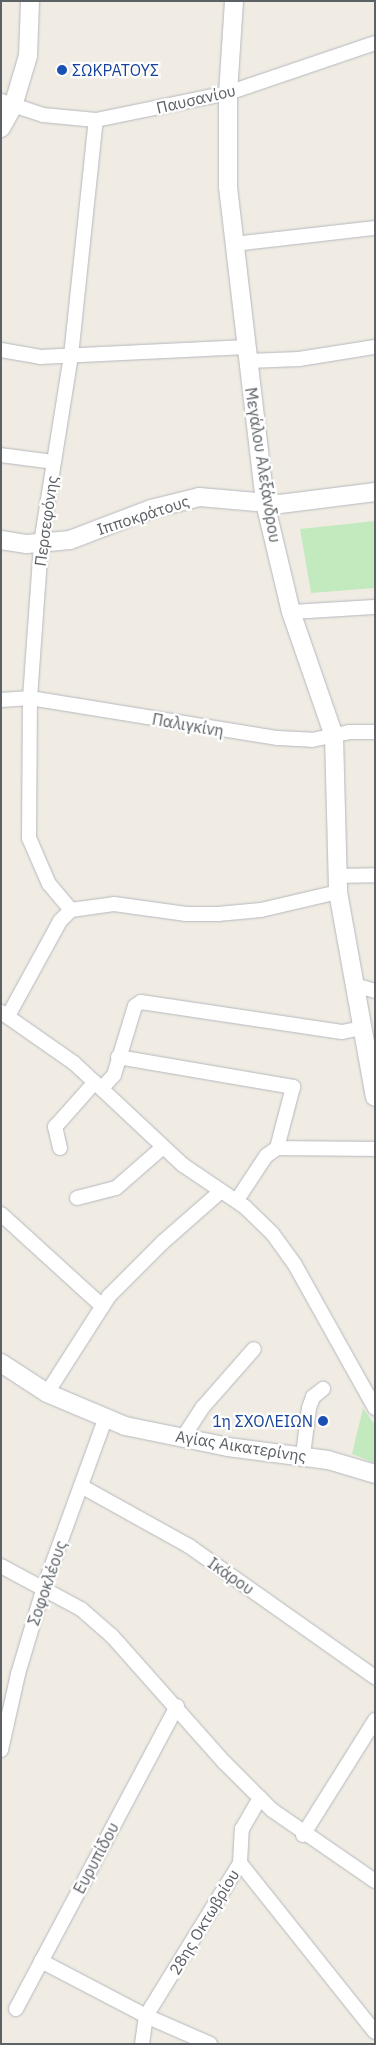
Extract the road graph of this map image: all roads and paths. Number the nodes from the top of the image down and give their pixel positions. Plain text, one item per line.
1 (30, 1) edge
2 (234, 1) edge
3 (375, 44) edge
4 (228, 93) junction
5 (7, 103) edge
6 (96, 120) junction
7 (1, 128) edge
8 (375, 228) edge
9 (234, 244) junction
10 (375, 348) edge
11 (1, 350) edge
12 (247, 354) junction
13 (71, 356) junction
14 (1, 455) edge
15 (54, 462) junction
16 (375, 492) edge
17 (265, 503) junction
18 (1, 540) edge
19 (42, 543) junction
20 (375, 607) edge
21 (291, 612) junction
22 (30, 698) junction
23 (1, 700) edge
24 (375, 732) edge
25 (334, 736) junction
26 (375, 875) edge
27 (337, 884) junction
28 (71, 910) junction
29 (366, 989) edge
30 (3, 1014) edge
31 (363, 1028) junction
32 (118, 1057) junction
33 (98, 1085) junction
34 (375, 1097) edge
35 (163, 1147) junction
36 (60, 1148) dead end
37 (277, 1148) junction
38 (375, 1148) edge
39 (220, 1192) junction
40 (77, 1198) dead end
41 (237, 1200) junction
42 (1, 1214) edge
43 (102, 1306) junction
44 (254, 1349) dead end
45 (1, 1363) edge
46 (323, 1389) dead end
47 (47, 1393) junction
48 (375, 1408) edge
49 (105, 1419) junction
50 (182, 1439) junction
51 (302, 1456) junction
52 (375, 1474) edge
53 (81, 1486) junction
54 (1, 1566) edge
55 (44, 1587) junction
56 (375, 1677) edge
57 (177, 1706) junction
58 (375, 1720) edge
59 (1, 1750) edge
60 (260, 1798) junction
61 (303, 1834) junction
62 (240, 1863) junction
63 (375, 1881) edge
64 (41, 1961) junction
65 (16, 2010) dead end
66 (146, 2016) junction
67 (375, 2032) edge
68 (142, 2044) edge
69 (210, 2044) edge

1 - 5 street
2 - 4 street, Μεγάλου Αλεξάνδρου
3 - 4 street, Παυσανίου
4 - 6 street, Παυσανίου
4 - 9 street, Μεγάλου Αλεξάνδρου
5 - 6 street, Παυσανίου
5 - 7 street
6 - 13 street, Περσεφόνης
8 - 9 street
9 - 12 street, Μεγάλου Αλεξάνδρου
10 - 12 street
11 - 13 street
12 - 13 street
12 - 17 street, Μεγάλου Αλεξάνδρου
13 - 15 street, Περσεφόνης
14 - 15 street
15 - 19 street, Περσεφόνης
16 - 17 street, Ιπποκράτους
17 - 19 street, Ιπποκράτους
17 - 21 street, Μεγάλου Αλεξάνδρου
18 - 19 street, Ιπποκράτους
19 - 22 street, Περσεφόνης
20 - 21 street
21 - 25 street, Μεγάλου Αλεξάνδρου
22 - 23 street, Παλιγκίνη
22 - 25 street, Παλιγκίνη
22 - 28 street, Περσεφόνης
24 - 25 street, Παλιγκίνη
25 - 27 street, Μεγάλου Αλεξάνδρου
26 - 27 street
27 - 28 street
27 - 29 street, Μεγάλου Αλεξάνδρου
28 - 30 street
29 - 31 street, Μεγάλου Αλεξάνδρου
30 - 33 street
31 - 32 street
31 - 34 street, Μεγάλου Αλεξάνδρου
32 - 33 street
32 - 37 street
33 - 35 street
33 - 36 street
35 - 39 street
35 - 40 street
37 - 38 street
37 - 41 street
39 - 41 street
39 - 43 street
41 - 48 street
42 - 43 street
43 - 47 street
44 - 50 street
45 - 47 street, Αγίας Αικατερίνης
46 - 51 street
47 - 49 street, Αγίας Αικατερίνης
49 - 50 street, Αγίας Αικατερίνης
49 - 53 street, Σοφοκλέους
50 - 51 street, Αγίας Αικατερίνης
51 - 52 street, Αγίας Αικατερίνης
53 - 55 street, Σοφοκλέους
53 - 56 street, Ικάρου
54 - 55 street
55 - 57 street
55 - 59 street, Σοφοκλέους
57 - 60 street
57 - 64 street, Ευρυπίδου
58 - 61 street
60 - 61 street
60 - 62 street, 28ης Οκτωβρίου
61 - 63 street
62 - 66 street, 28ης Οκτωβρίου
62 - 67 street
64 - 65 street, Ευρυπίδου
64 - 66 street
66 - 68 street, 28ης Οκτωβρίου
66 - 69 street

